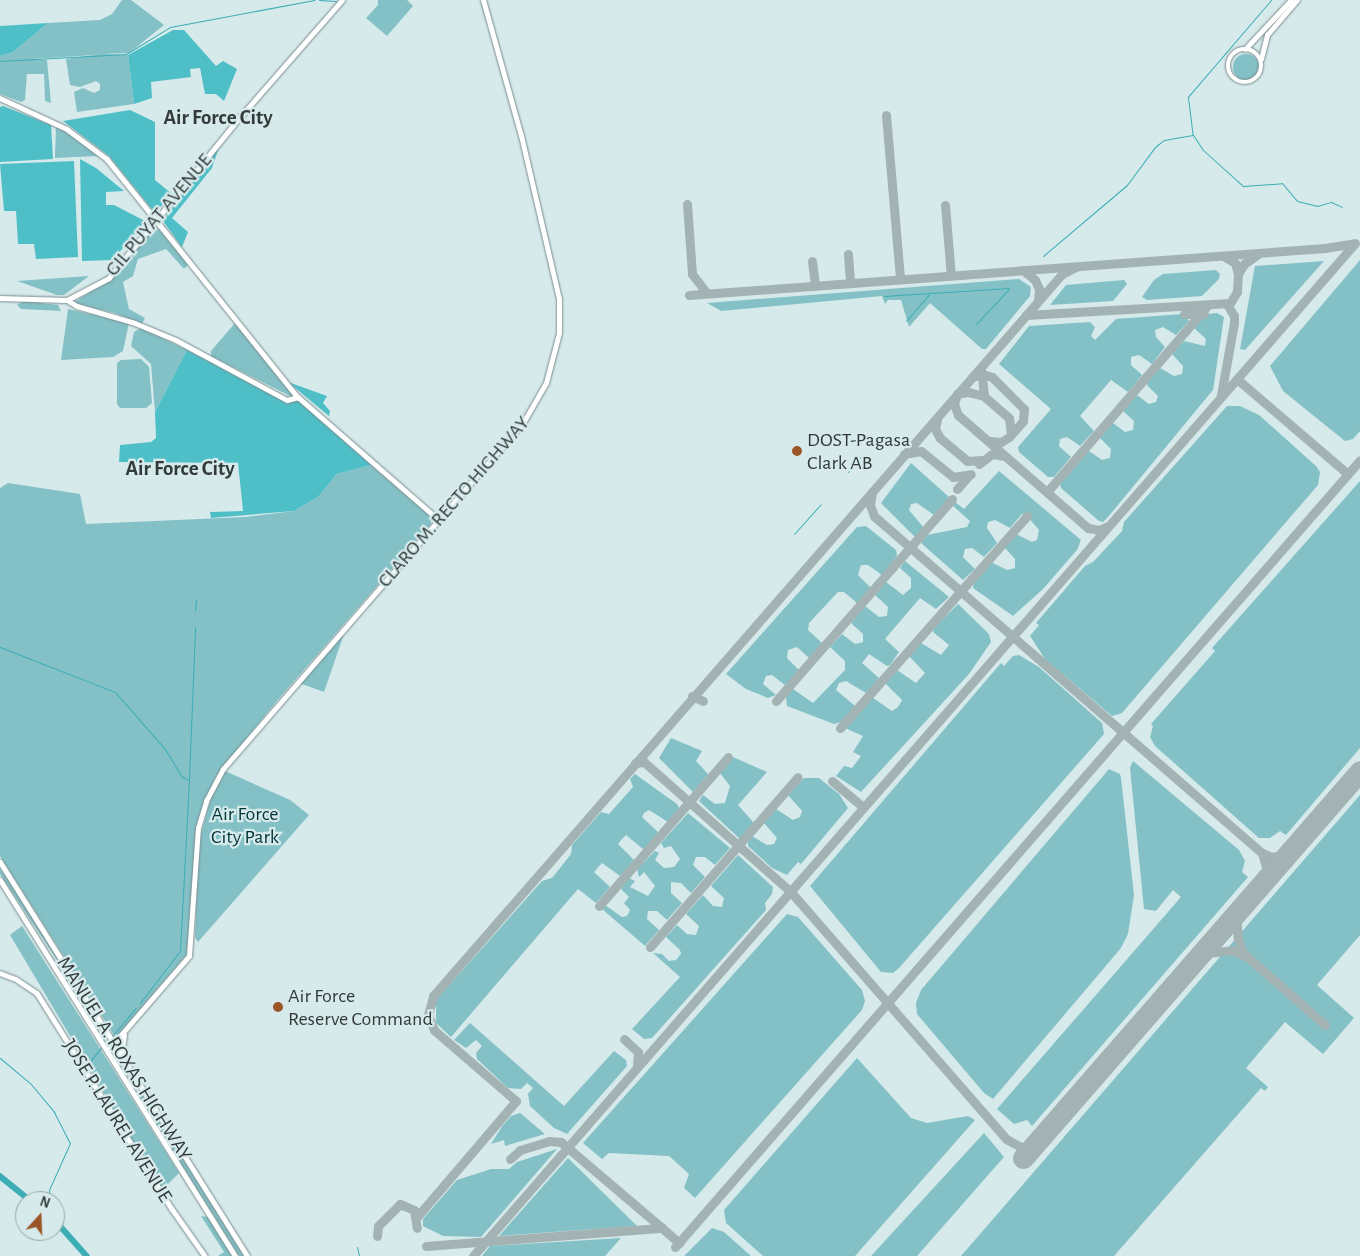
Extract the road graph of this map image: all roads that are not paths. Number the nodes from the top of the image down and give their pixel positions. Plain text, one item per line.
1 (342, 0) edge
2 (483, 0) edge
3 (1292, 0) edge
4 (1297, 0) edge
5 (1246, 49) junction
6 (1261, 60) junction
7 (0, 98) edge
8 (156, 220) junction
9 (0, 298) edge
10 (64, 300) junction
11 (298, 397) junction
12 (439, 520) junction
13 (0, 862) edge
14 (0, 880) edge
15 (0, 973) edge
16 (77, 984) junction
17 (70, 989) junction
18 (126, 1031) junction
19 (115, 1043) junction
20 (108, 1050) junction
21 (121, 1054) junction
22 (141, 1086) junction
23 (133, 1091) junction
24 (205, 1256) edge
25 (235, 1256) edge
26 (247, 1256) edge

1 - 8 main road, GIL PUYAT AVENUE
2 - 12 main road, CLARO M. RECTO HIGHWAY
3 - 5 main road
4 - 6 main road
5 - 6 main road
5 - 6 main road
7 - 8 main road
8 - 10 main road, GIL PUYAT AVENUE
8 - 11 main road
9 - 10 main road
10 - 11 main road
11 - 12 main road
12 - 18 main road, CLARO M. RECTO HIGHWAY
13 - 16 main road, MANUEL A. ROXAS HIGHWAY
14 - 17 main road, MANUEL A. ROXAS HIGHWAY
15 - 24 main road, JOSE P. LAUREL AVENUE
16 - 17 main road
16 - 19 main road, MANUEL A. ROXAS HIGHWAY
17 - 20 main road, MANUEL A. ROXAS HIGHWAY
18 - 19 main road
18 - 21 main road
19 - 20 main road
19 - 21 main road, MANUEL A. ROXAS HIGHWAY
20 - 23 main road, MANUEL A. ROXAS HIGHWAY
21 - 22 main road, MANUEL A. ROXAS HIGHWAY
22 - 23 main road
22 - 26 main road, MANUEL A. ROXAS HIGHWAY
23 - 25 main road, MANUEL A. ROXAS HIGHWAY

